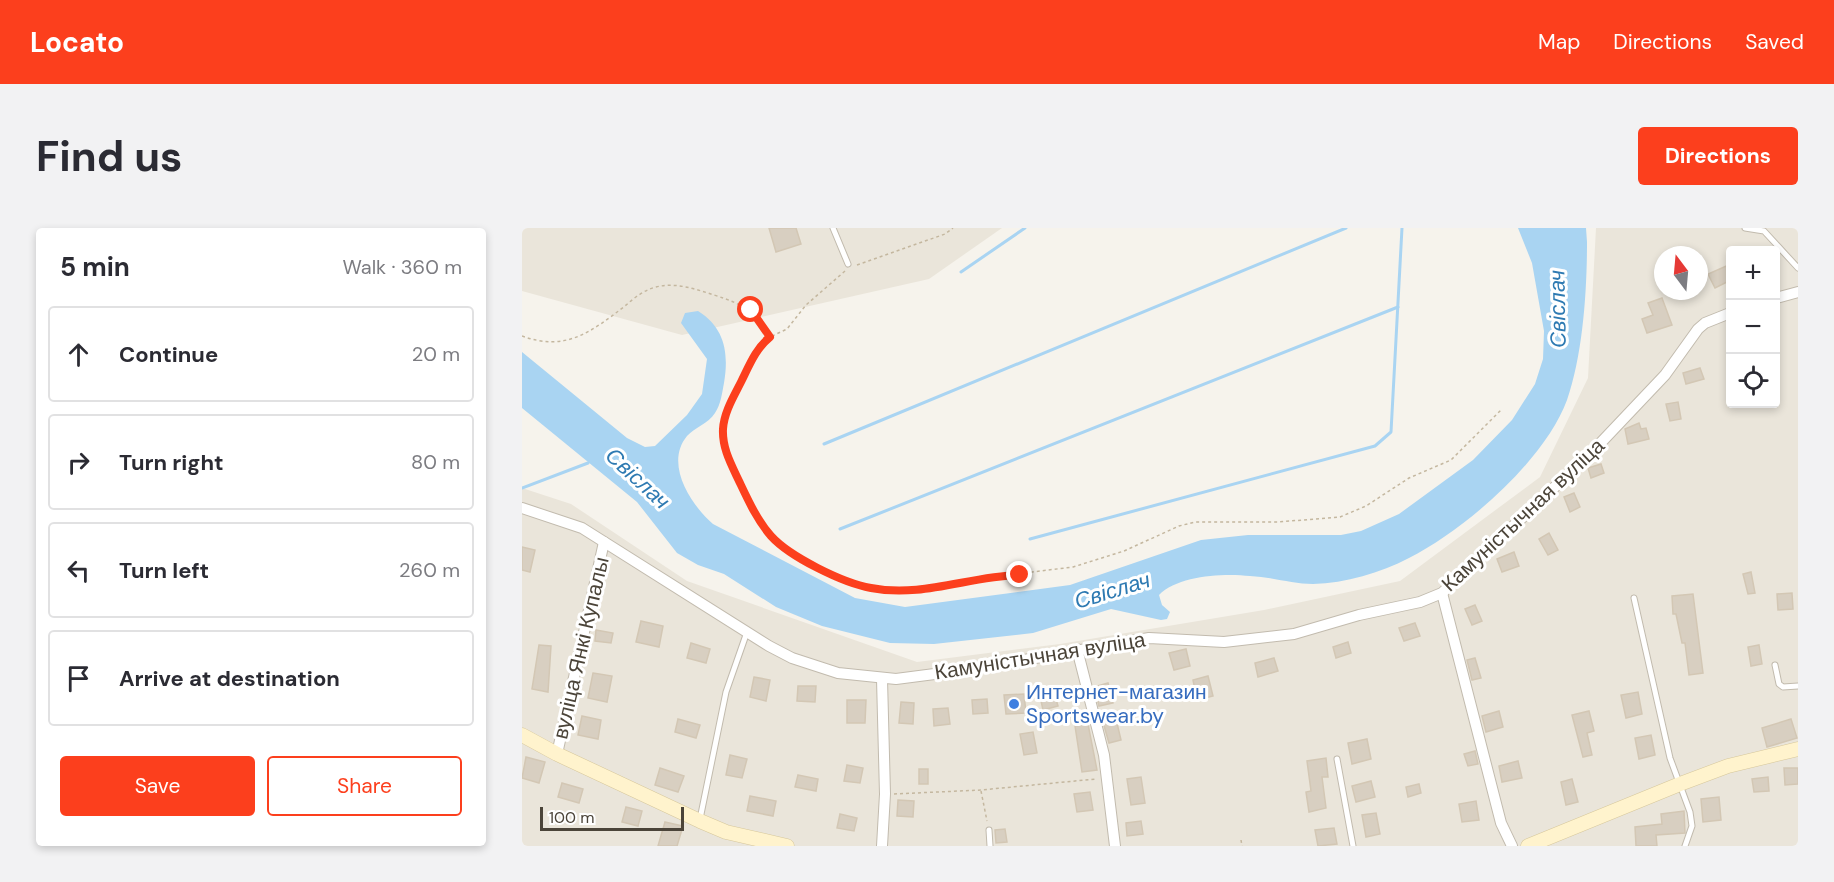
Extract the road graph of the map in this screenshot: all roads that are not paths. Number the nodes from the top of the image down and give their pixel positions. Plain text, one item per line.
1 (833, 228) edge
2 (1745, 228) edge
3 (848, 264) road end
4 (1798, 268) edge
5 (1798, 292) edge
6 (1780, 297) edge
7 (1726, 315) edge
8 (522, 508) edge
9 (604, 542) junction
10 (1442, 593) junction
11 (1634, 598) dead end
12 (747, 632) junction
13 (1077, 649) junction
14 (1775, 665) dead end
15 (882, 679) junction
16 (1798, 686) edge
17 (522, 735) edge
18 (1798, 749) edge
19 (557, 754) junction
20 (1337, 759) dead end
21 (1680, 784) junction
22 (700, 821) junction
23 (989, 830) road end
24 (787, 846) edge
25 (882, 846) edge
26 (990, 846) edge
27 (1115, 846) edge
28 (1353, 846) edge
29 (1512, 846) edge
30 (1528, 846) edge
31 (1685, 846) edge

1 - 3 lane
2 - 4 lane
5 - 6 street
7 - 10 street, Камуністычная вуліца
8 - 9 street, Камуністычная вуліца
9 - 12 street, Камуністычная вуліца
9 - 19 street, вуліца Янкі Купалы
10 - 13 street, Камуністычная вуліца
10 - 29 street
11 - 21 lane
12 - 15 street, Камуністычная вуліца
12 - 22 lane
13 - 15 street, Камуністычная вуліца
13 - 27 street
14 - 16 lane
15 - 25 street
17 - 19 street
18 - 21 street
19 - 22 street
20 - 28 lane
21 - 30 street
21 - 31 lane
22 - 24 street
23 - 26 lane

